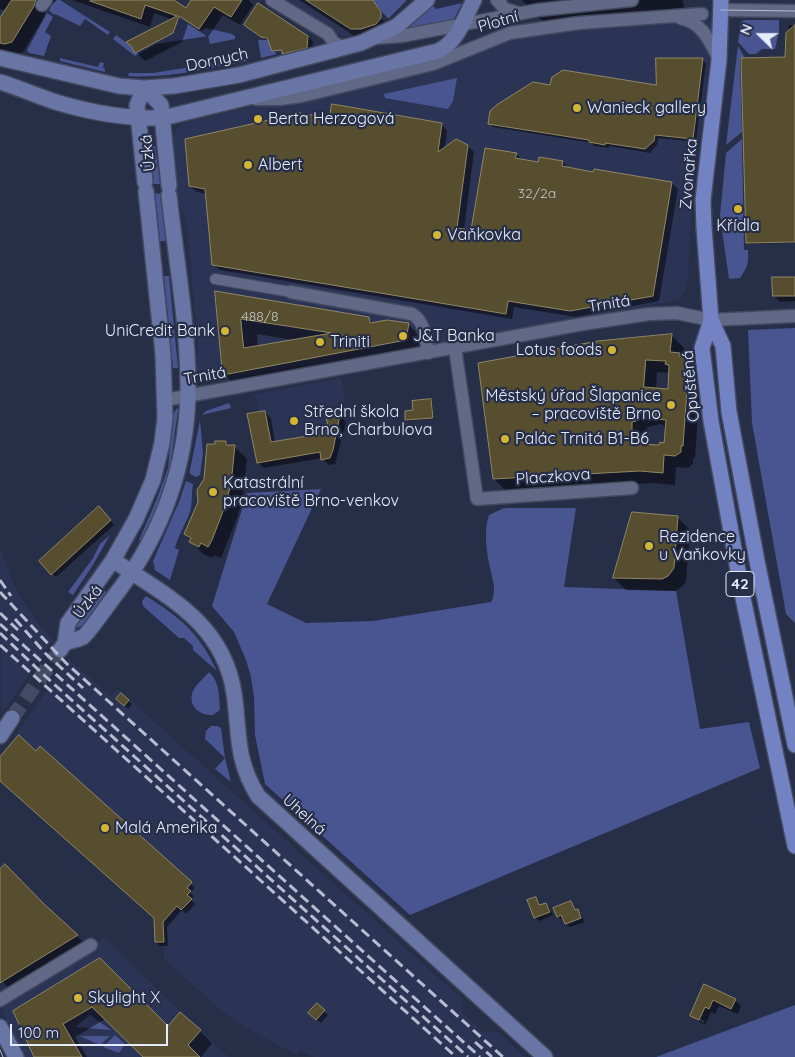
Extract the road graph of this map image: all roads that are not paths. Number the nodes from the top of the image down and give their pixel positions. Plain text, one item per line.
1 (272, 0) edge
2 (427, 0) edge
3 (474, 0) edge
4 (497, 0) edge
5 (632, 0) edge
6 (721, 5) edge
7 (795, 11) edge
8 (518, 13) junction
9 (702, 14) dead end
10 (675, 17) junction
11 (461, 25) junction
12 (374, 38) junction
13 (344, 48) junction
14 (0, 58) edge
15 (719, 60) junction
16 (0, 82) edge
17 (144, 88) junction
18 (244, 99) junction
19 (163, 118) junction
20 (137, 119) junction
21 (215, 279) dead end
22 (290, 292) joint
23 (795, 316) edge
24 (711, 320) junction
25 (456, 348) junction
26 (428, 352) junction
27 (188, 396) junction
28 (165, 400) junction
29 (632, 488) dead end
30 (113, 560) junction
31 (132, 573) junction
32 (12, 718) tunnel mouth
33 (0, 736) edge
34 (795, 745) edge
35 (795, 846) edge
36 (90, 945) dead end
37 (0, 1000) edge
38 (0, 1027) edge
39 (16, 1057) edge
40 (545, 1057) edge

1 - 13 street
2 - 12 main road, Dornych
3 - 11 main road
4 - 8 street, Plotní
5 - 8 street, Plotní
6 - 7 street
6 - 15 main road, Zvonařka / 42
8 - 11 street, Plotní
9 - 10 street, Plotní
10 - 15 street, Plotní
10 - 18 street, Plotní
11 - 12 street, Plotní
11 - 18 main road
12 - 13 main road, Dornych
13 - 17 main road, Dornych
14 - 17 main road, Dornych
15 - 24 main road, Zvonařka / 42
16 - 20 main road
17 - 19 main road
17 - 20 main road, Úzká
18 - 19 main road
19 - 20 main road
19 - 27 main road, Úzká
20 - 28 main road, Úzká
21 - 22 street
22 - 26 street
23 - 24 street, Trnitá
24 - 25 street, Trnitá
24 - 34 main road, Opuštěná / 42
24 - 35 main road, Opuštěná / 42
25 - 26 street, Trnitá
25 - 29 street, Placzkova
26 - 27 street, Trnitá
27 - 28 street, Trnitá
27 - 31 main road, Úzká
28 - 30 main road, Úzká
30 - 31 main road, Uhelná
30 - 31 main road, Úzká
31 - 40 main road, Uhelná
32 - 33 main road
36 - 37 street
38 - 39 main road

